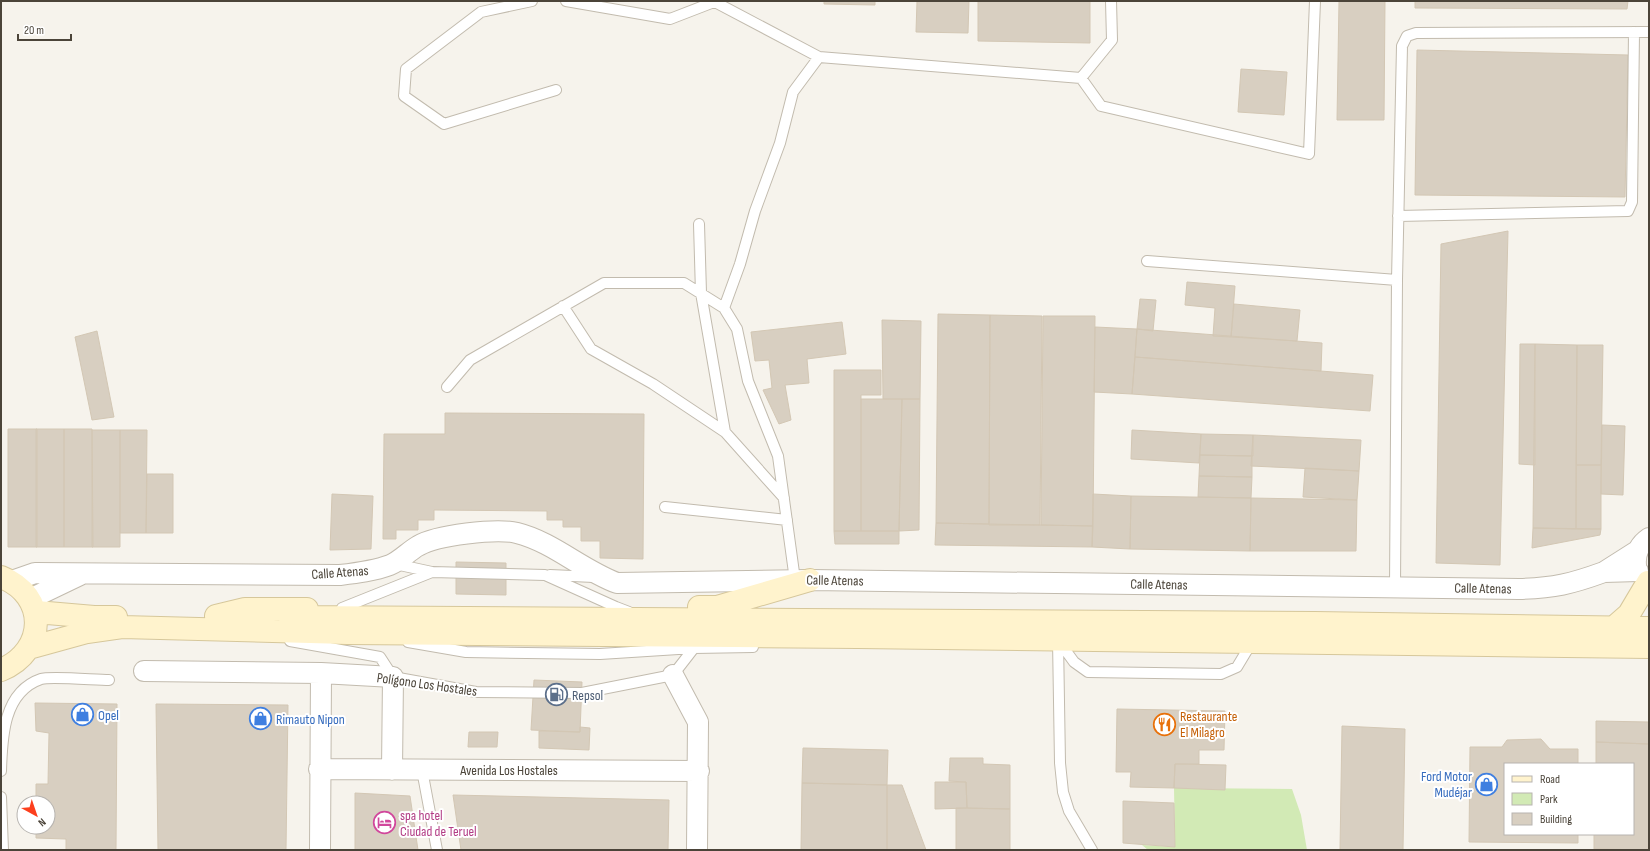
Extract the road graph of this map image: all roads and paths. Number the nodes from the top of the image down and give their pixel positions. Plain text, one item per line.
1 (532, 1) edge
2 (566, 1) edge
3 (1111, 1) edge
4 (1315, 1) edge
5 (713, 2) edge
6 (1634, 32) junction
7 (1649, 32) edge
8 (819, 57) junction
9 (1082, 78) junction
10 (556, 90) dead end
11 (1398, 216) junction
12 (699, 224) dead end
13 (1146, 261) dead end
14 (1397, 280) junction
15 (701, 293) junction
16 (563, 306) junction
17 (724, 308) junction
18 (447, 387) dead end
19 (725, 432) junction
20 (784, 498) junction
21 (665, 506) dead end
22 (787, 520) junction
23 (1643, 545) edge
24 (392, 564) junction
25 (85, 572) junction
26 (432, 572) junction
27 (1604, 572) junction
28 (545, 575) junction
29 (602, 577) junction
30 (7, 579) edge
31 (1645, 579) edge
32 (802, 580) junction
33 (1395, 588) junction
34 (33, 605) junction
35 (342, 608) junction
36 (616, 608) junction
37 (216, 616) junction
38 (652, 619) junction
39 (122, 627) junction
40 (1613, 628) junction
41 (1649, 628) edge
42 (347, 633) junction
43 (1649, 636) edge
44 (858, 637) junction
45 (1058, 640) junction
46 (1252, 642) junction
47 (1410, 644) junction
48 (763, 647) dead end
49 (779, 647) dead end
50 (1649, 647) edge
51 (30, 648) junction
52 (694, 648) junction
53 (1, 670) edge
54 (144, 671) dead end
55 (321, 673) junction
56 (673, 676) junction
57 (393, 677) junction
58 (108, 680) dead end
59 (319, 769) junction
60 (392, 770) junction
61 (422, 770) junction
62 (1, 771) edge
63 (699, 771) junction
64 (1, 797) edge
65 (3, 850) edge
66 (320, 850) edge
67 (436, 850) edge
68 (698, 850) edge
69 (1092, 850) edge

1 - 10 lane
2 - 5 lane
3 - 9 lane
4 - 9 lane
5 - 8 lane
6 - 7 lane
6 - 11 lane
6 - 11 lane
8 - 9 lane
8 - 17 lane
11 - 14 lane
12 - 15 lane
13 - 14 lane
14 - 33 lane
15 - 16 lane
15 - 17 lane
15 - 19 lane
16 - 18 lane
16 - 19 lane
17 - 20 lane
19 - 20 lane
20 - 22 lane
21 - 22 lane
22 - 32 lane
23 - 27 street
23 - 31 street
24 - 25 street, Calle Atenas
24 - 26 lane
24 - 29 street, Calle Atenas
25 - 30 street, Calle Atenas
25 - 34 street, Calle Atenas
26 - 28 lane
26 - 35 lane
27 - 31 street
27 - 33 street, Calle Atenas
28 - 29 lane
28 - 36 lane
29 - 32 street, Calle Atenas
30 - 34 main road
31 - 40 main road
32 - 33 street, Calle Atenas
32 - 36 main road
34 - 37 main road
34 - 51 main road
35 - 36 main road
35 - 37 main road
36 - 38 lane
37 - 38 main road
38 - 40 main road
39 - 42 main road
39 - 51 main road
39 - 57 lane
40 - 41 main road
42 - 44 main road
42 - 52 lane
43 - 47 main road
44 - 45 main road
44 - 49 lane
45 - 46 main road
45 - 46 lane
45 - 69 lane
46 - 47 main road
47 - 50 main road
48 - 52 lane
51 - 53 main road
52 - 56 lane
54 - 55 street, Polígono Los Hostales
55 - 57 street, Polígono Los Hostales
55 - 59 street
56 - 57 lane, Polígono Los Hostales
56 - 63 street
57 - 60 street
58 - 62 lane
59 - 60 street, Avenida Los Hostales
59 - 66 street
60 - 61 street, Avenida Los Hostales
61 - 63 street, Avenida Los Hostales
61 - 67 lane
63 - 68 street
64 - 65 lane

